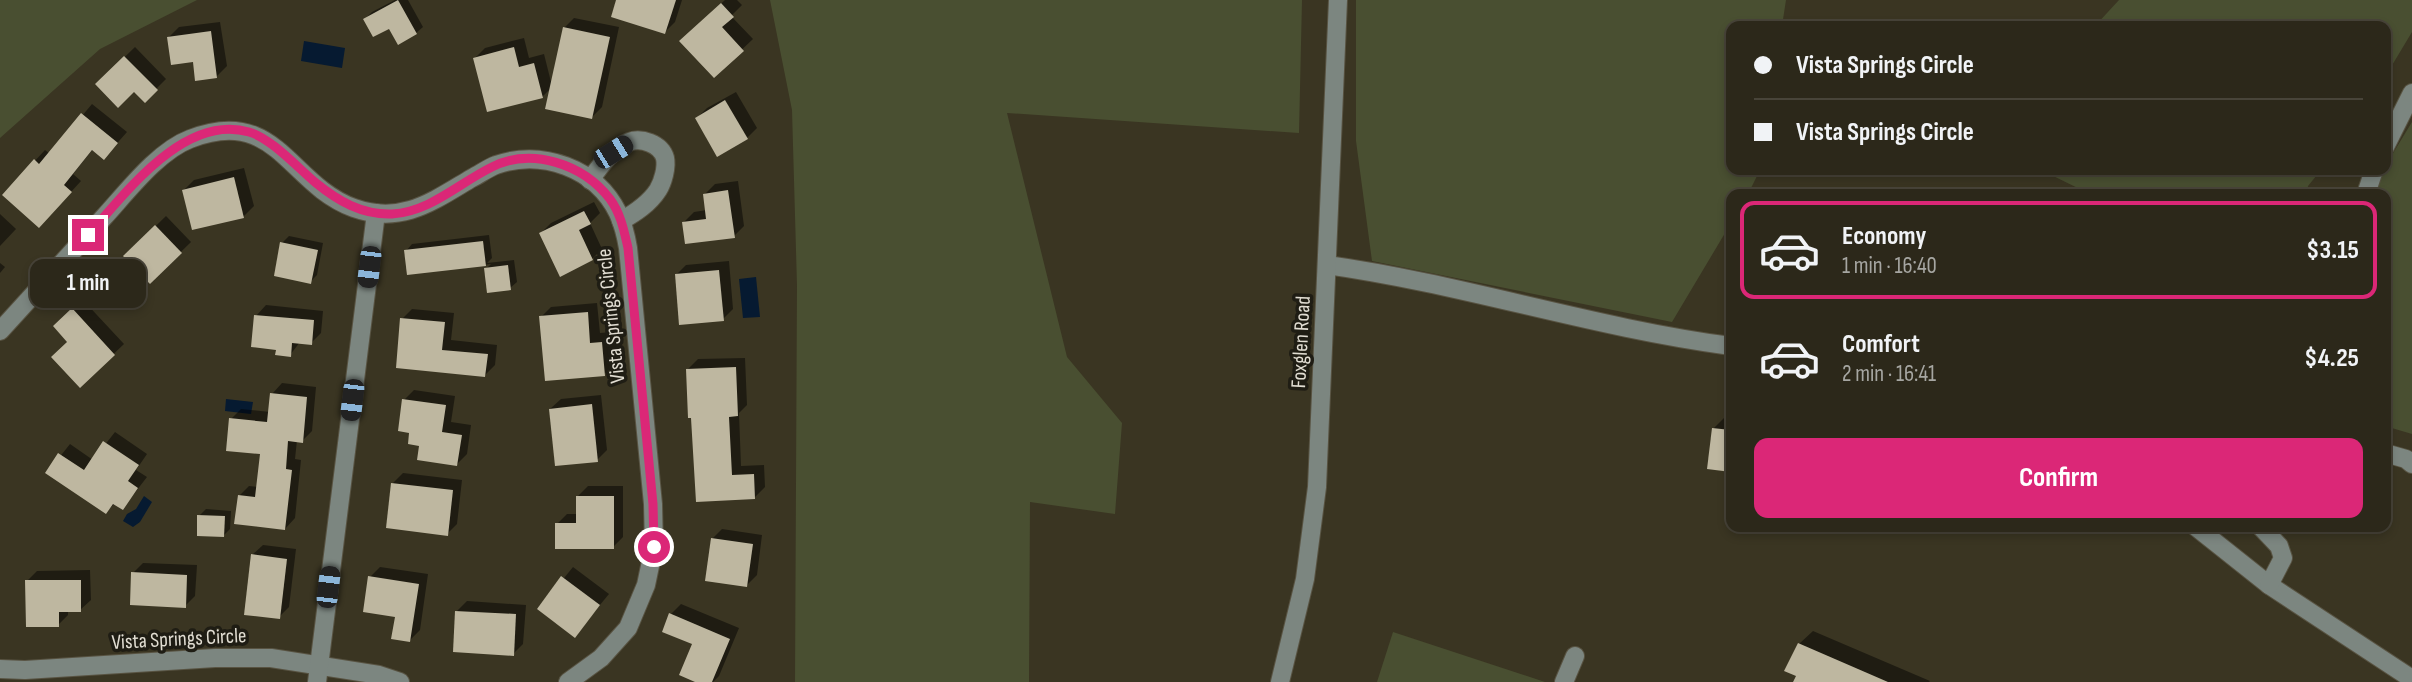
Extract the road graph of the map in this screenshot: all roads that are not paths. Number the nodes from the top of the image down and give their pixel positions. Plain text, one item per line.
1 (1338, 0) edge
2 (2412, 93) edge
3 (2391, 135) edge
4 (590, 180) junction
5 (376, 213) junction
6 (621, 221) junction
7 (1327, 265) junction
8 (0, 331) edge
9 (1726, 345) edge
10 (2391, 455) edge
11 (2412, 464) edge
12 (2202, 532) edge
13 (2266, 532) edge
14 (2269, 584) junction
15 (1575, 656) dead end
16 (0, 669) edge
17 (318, 675) edge
18 (2412, 679) edge
19 (400, 682) edge
20 (568, 682) edge
21 (1280, 682) edge
22 (1564, 682) edge

1 - 7 street, Foxglen Road
2 - 3 street
4 - 5 street, Vista Springs Circle
4 - 6 street, Vista Springs Circle
4 - 6 street
5 - 8 street, Vista Springs Circle
5 - 17 street
6 - 20 street, Vista Springs Circle
7 - 9 street
7 - 21 street, Foxglen Road
10 - 11 street
12 - 14 street
13 - 14 street
14 - 18 street
15 - 22 street
16 - 17 street, Vista Springs Circle
17 - 19 street, Vista Springs Circle

